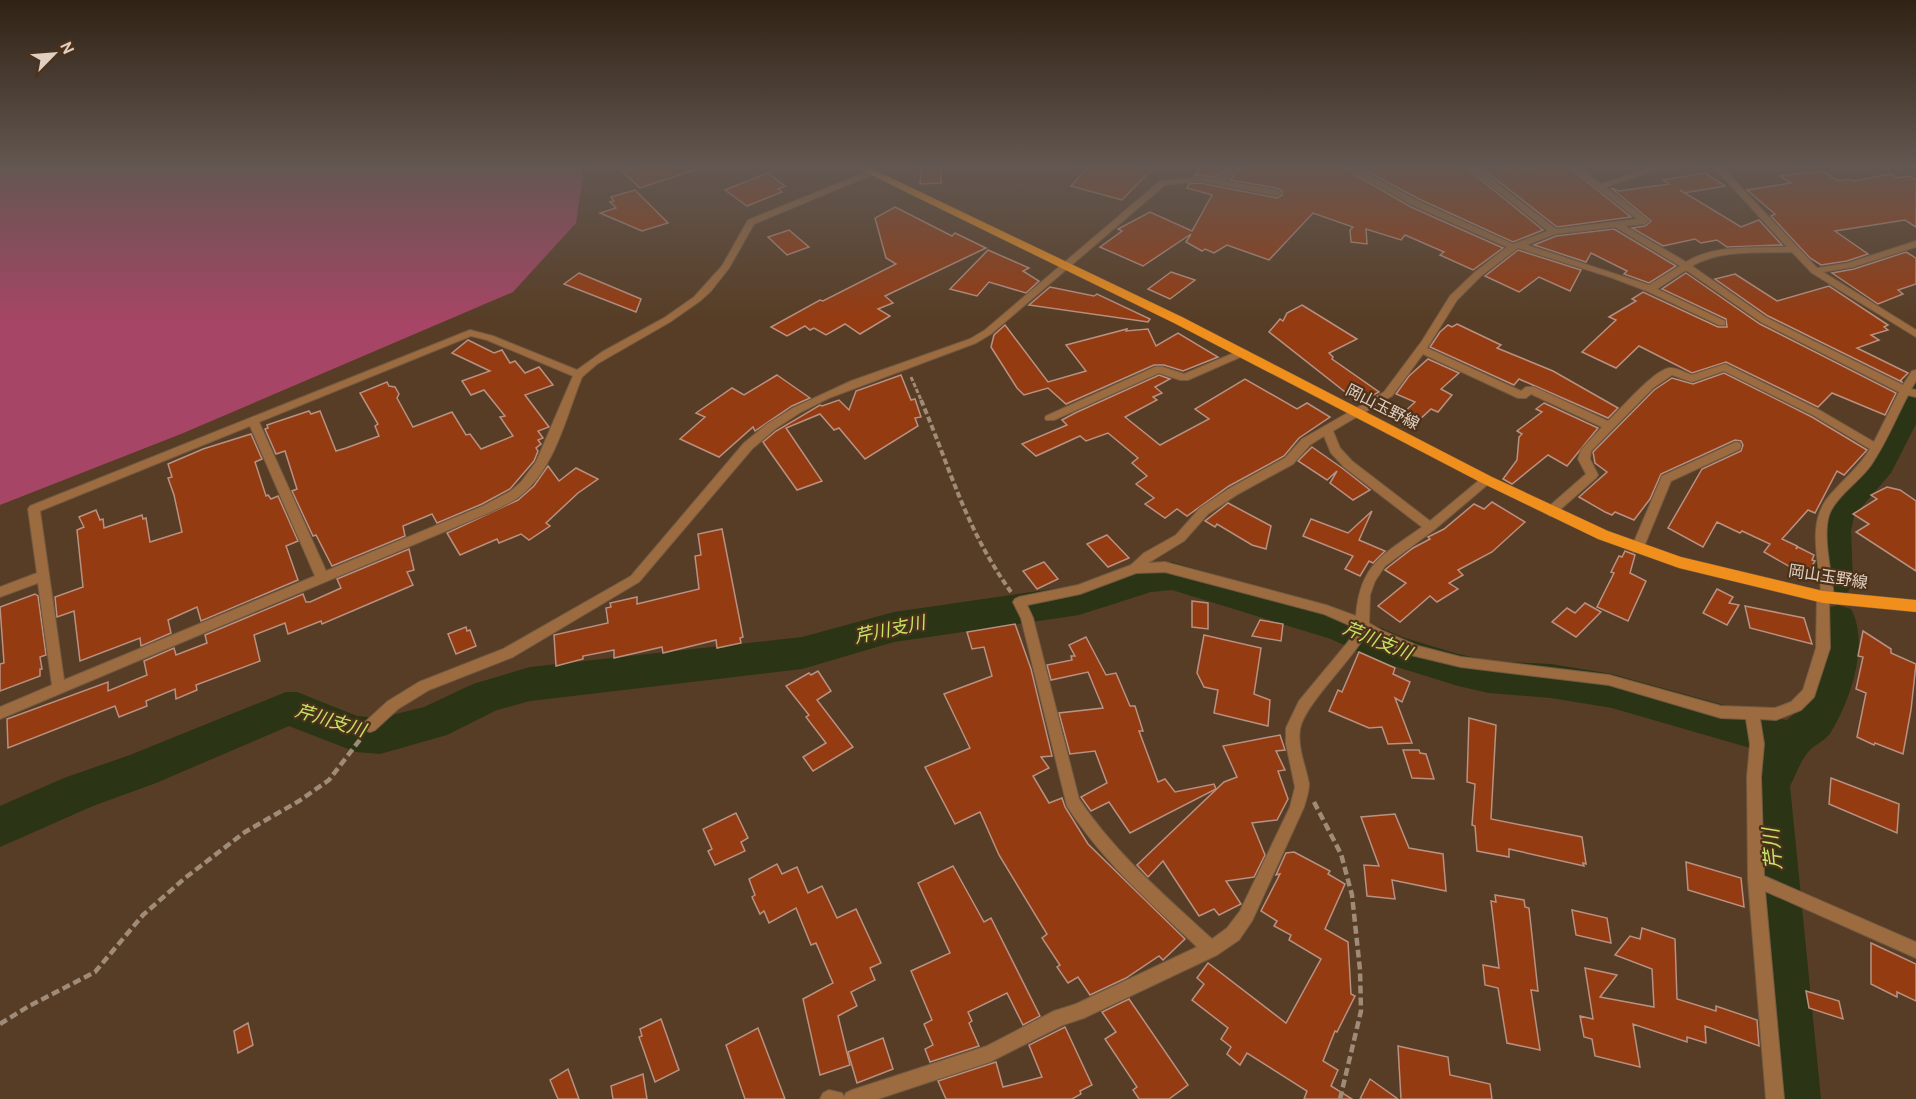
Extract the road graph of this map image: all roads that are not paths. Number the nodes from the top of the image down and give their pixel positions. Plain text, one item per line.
1 (763, 217) edge
2 (965, 217) edge
3 (1123, 217) edge
4 (1448, 217) edge
5 (1535, 217) edge
6 (1640, 217) edge
7 (1763, 217) edge
8 (1619, 226) junction
9 (1554, 232) junction
10 (1916, 244) edge
11 (1515, 246) junction
12 (1792, 249) junction
13 (1067, 266) junction
14 (1687, 267) junction
15 (1815, 271) junction
16 (1650, 289) junction
17 (1722, 323) dead end
18 (1916, 334) edge
19 (1421, 349) junction
20 (1241, 353) junction
21 (1916, 373) edge
22 (578, 374) junction
23 (1904, 390) junction
24 (1916, 394) edge
25 (1356, 413) junction
26 (1050, 418) dead end
27 (253, 421) junction
28 (1609, 426) junction
29 (1327, 430) junction
30 (1736, 446) dead end
31 (1876, 448) junction
32 (1487, 480) junction
33 (1550, 512) junction
34 (1430, 527) junction
35 (1637, 549) junction
36 (1135, 568) junction
37 (43, 576) junction
38 (322, 577) junction
39 (0, 592) edge
40 (1826, 598) junction
41 (1916, 606) edge
42 (1363, 628) junction
43 (59, 689) junction
44 (0, 713) edge
45 (1752, 713) junction
46 (370, 726) dead end
47 (1760, 881) junction
48 (1211, 949) junction
49 (1916, 950) edge
50 (829, 1099) edge
51 (836, 1099) edge
52 (852, 1099) edge
53 (1775, 1099) edge

1 - 22 street
2 - 13 main road, 岡山玉野線
3 - 13 street
4 - 11 street
5 - 9 street
6 - 8 street
7 - 12 street
8 - 9 street
8 - 14 street
9 - 11 street
10 - 15 street
11 - 16 street
11 - 19 street
12 - 14 street
12 - 15 street
13 - 20 main road, 岡山玉野線
13 - 46 street
14 - 16 street
14 - 23 street
15 - 18 street
16 - 17 street
19 - 25 street
19 - 28 street
20 - 25 main road, 岡山玉野線
20 - 26 street
21 - 23 street
22 - 27 street
22 - 38 street
23 - 24 street
23 - 31 street
25 - 29 street
25 - 32 main road, 岡山玉野線
27 - 37 street
27 - 38 street
28 - 31 street
28 - 33 street
29 - 34 street
29 - 36 street
30 - 35 street
31 - 40 street
32 - 33 main road, 岡山玉野線
32 - 34 street
33 - 35 main road, 岡山玉野線
34 - 42 street
35 - 40 main road, 岡山玉野線
36 - 42 street
36 - 48 street
37 - 39 street
37 - 43 street
38 - 43 street
40 - 41 main road, 岡山玉野線
40 - 45 street
42 - 45 street
42 - 48 street
43 - 44 street
45 - 47 street
47 - 49 street
47 - 53 street
48 - 52 street
50 - 51 street

